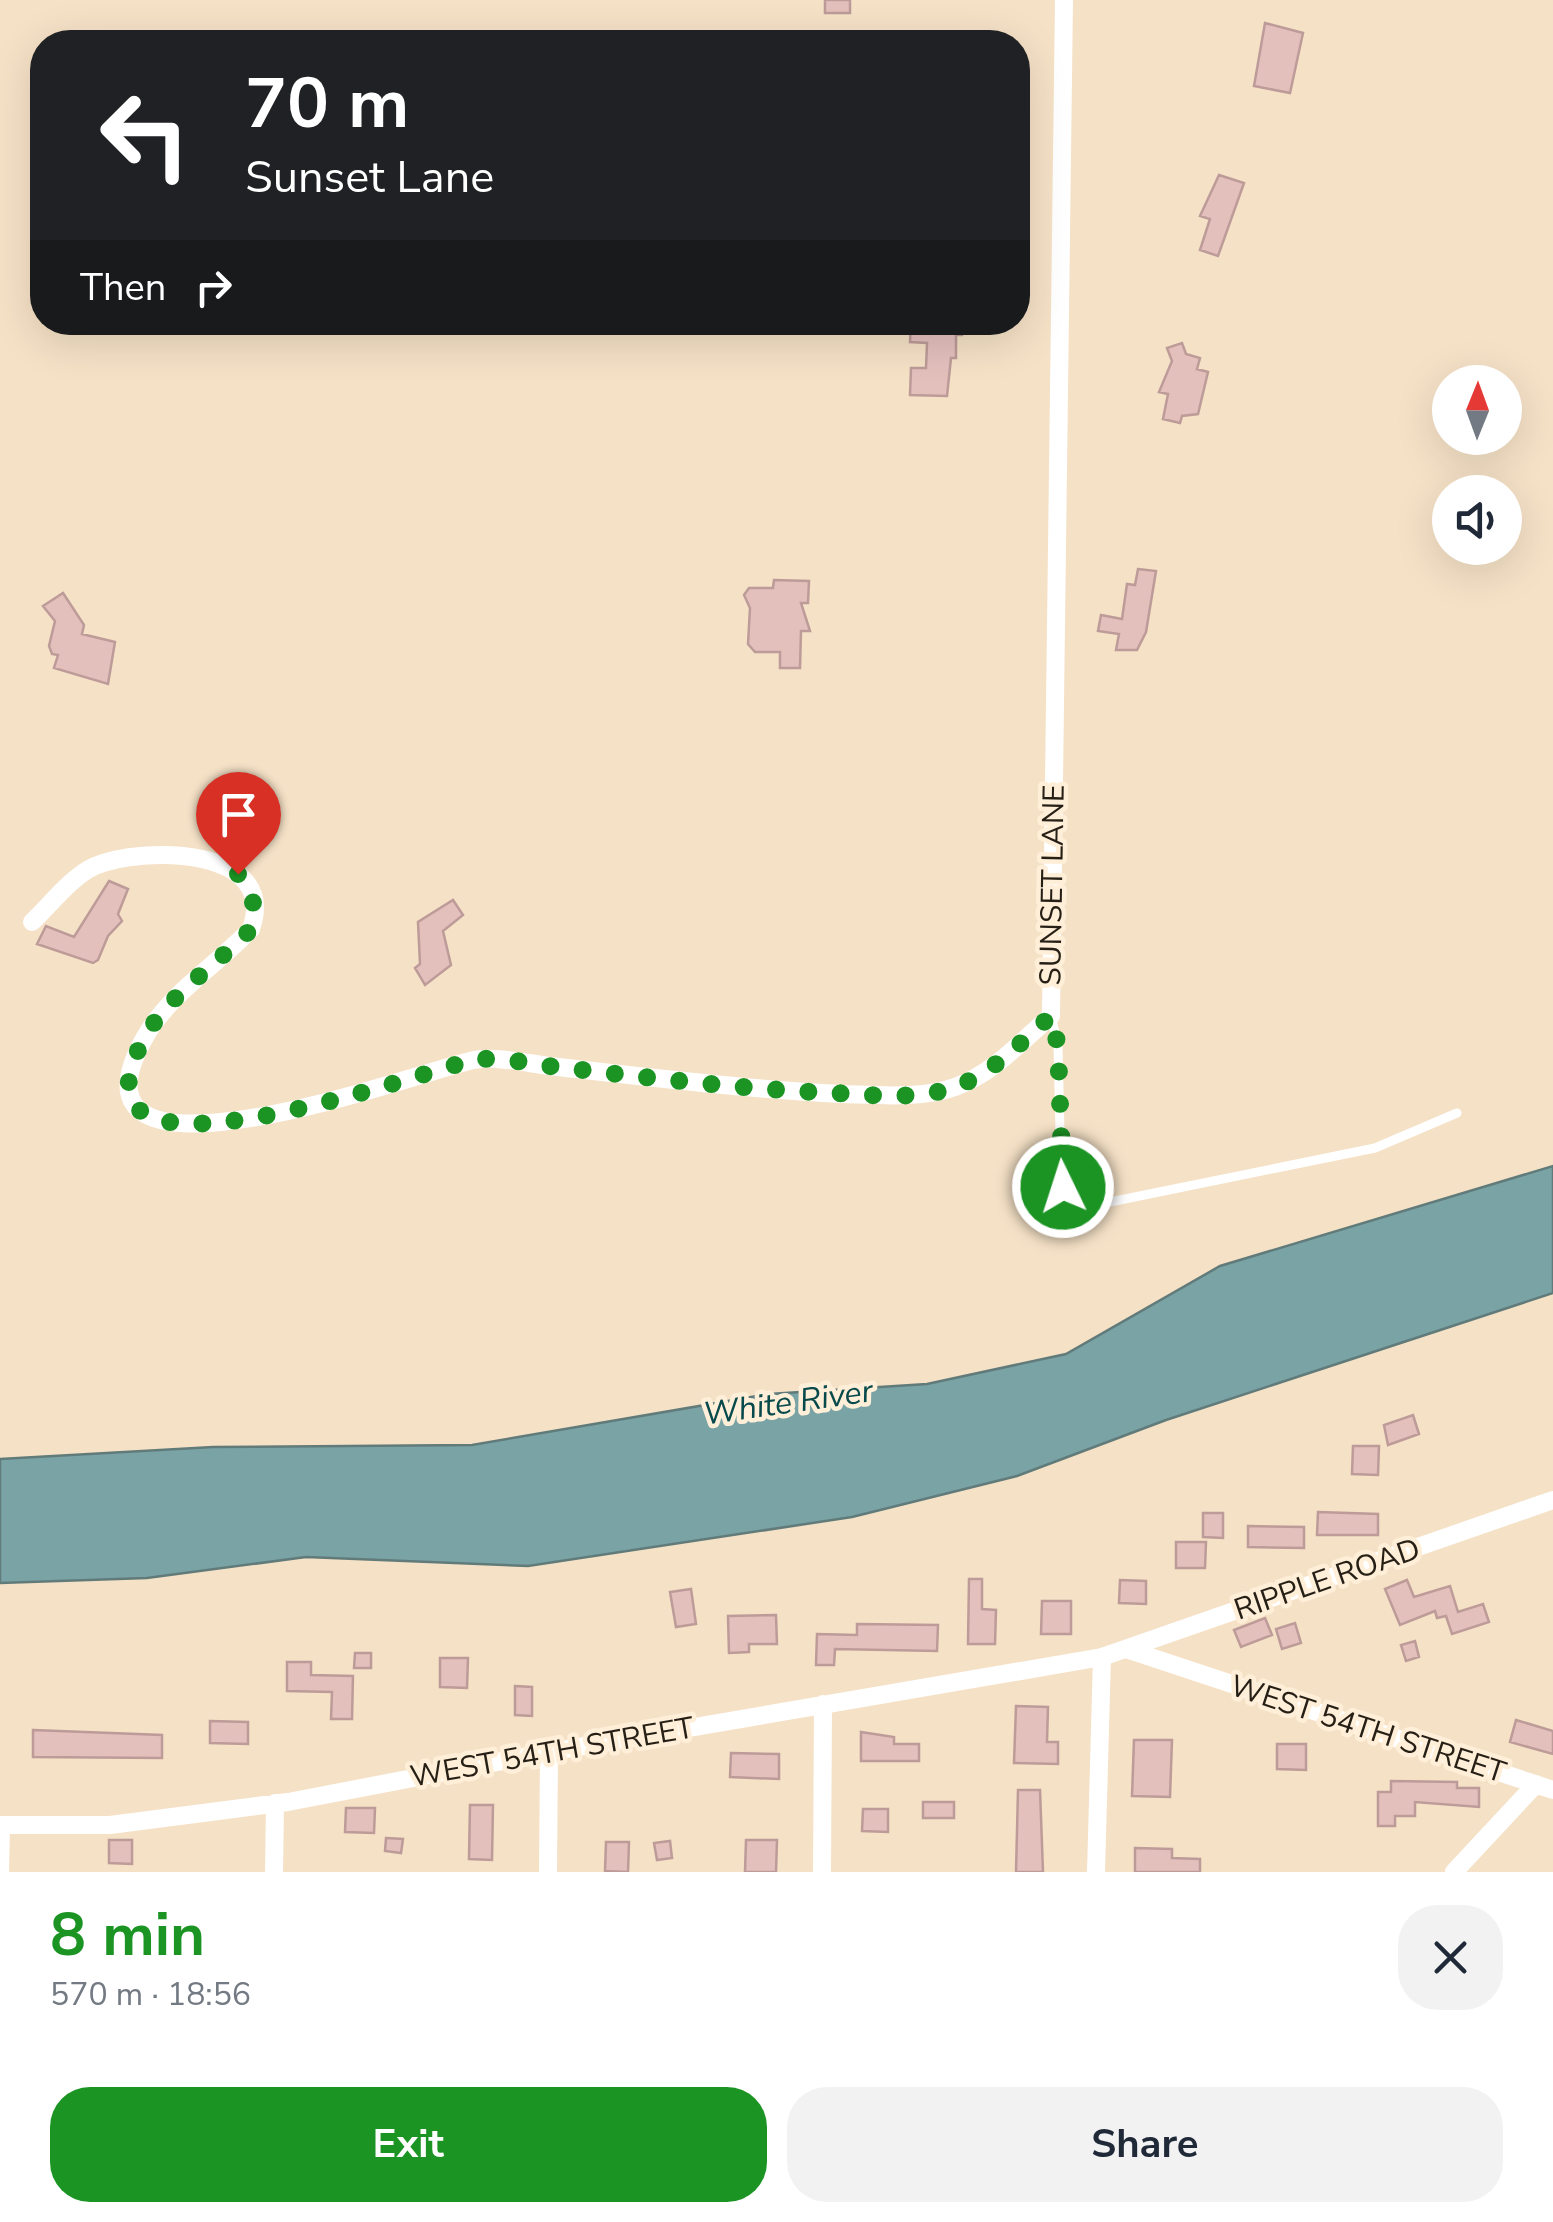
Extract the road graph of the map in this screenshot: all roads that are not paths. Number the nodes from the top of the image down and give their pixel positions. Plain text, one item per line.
1 (1064, 0) edge
2 (32, 922) dead end
3 (1051, 1016) junction
4 (1457, 1113) dead end
5 (1553, 1500) edge
6 (1126, 1649) junction
7 (1102, 1657) junction
8 (823, 1704) junction
9 (549, 1752) junction
10 (1544, 1787) edge
11 (275, 1803) junction
12 (0, 1825) edge
13 (0, 1872) edge
14 (274, 1872) edge
15 (548, 1872) edge
16 (822, 1872) edge
17 (1096, 1872) edge
18 (1454, 1872) edge

1 - 3 street, SUNSET LANE
2 - 3 street, SUNSET LANE
3 - 4 lane
5 - 6 street, RIPPLE ROAD
6 - 7 street, RIPPLE ROAD
6 - 10 street, WEST 54TH STREET
7 - 8 street, WEST 54TH STREET
7 - 17 street
8 - 9 street, WEST 54TH STREET
8 - 16 street
9 - 11 street, WEST 54TH STREET
9 - 15 street
10 - 18 street
11 - 12 street, WEST 54TH STREET
11 - 14 street
12 - 13 street

